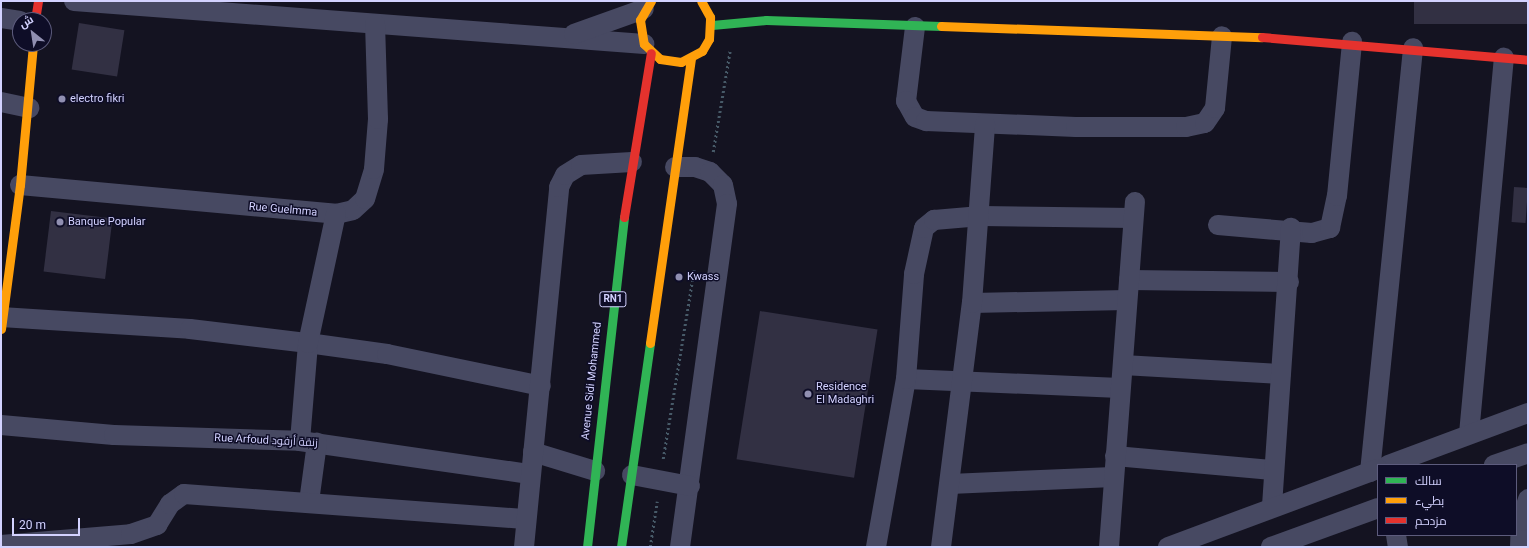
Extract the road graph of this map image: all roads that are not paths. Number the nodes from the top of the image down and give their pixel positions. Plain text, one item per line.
1 (38, 1) edge
2 (74, 1) edge
3 (701, 1) edge
4 (647, 5) edge
5 (250, 8) edge
6 (36, 12) edge
7 (1, 18) edge
8 (12, 20) edge
9 (375, 24) junction
10 (712, 26) junction
11 (915, 27) junction
12 (568, 36) junction
13 (1222, 36) junction
14 (1352, 42) junction
15 (648, 48) junction
16 (1413, 48) junction
17 (32, 52) edge
18 (1504, 58) junction
19 (691, 59) junction
20 (1528, 60) edge
21 (1, 102) edge
22 (29, 108) junction
23 (985, 124) junction
24 (632, 162) junction
25 (675, 167) junction
26 (20, 185) junction
27 (336, 214) junction
28 (981, 216) junction
29 (1218, 225) dead end
30 (1291, 228) junction
31 (1129, 280) junction
32 (1289, 282) junction
33 (1127, 300) junction
34 (972, 303) junction
35 (2, 321) edge
36 (308, 343) junction
37 (1123, 365) junction
38 (1281, 374) junction
39 (906, 380) junction
40 (963, 381) junction
41 (541, 386) junction
42 (1120, 388) junction
43 (1528, 413) edge
44 (1, 424) edge
45 (1469, 434) junction
46 (309, 442) junction
47 (533, 452) junction
48 (1528, 453) edge
49 (1115, 456) junction
50 (1378, 464) edge
51 (1391, 464) edge
52 (1497, 464) edge
53 (1377, 469) edge
54 (1272, 470) junction
55 (595, 471) junction
56 (530, 474) junction
57 (632, 475) junction
58 (1113, 476) junction
59 (950, 484) junction
60 (690, 486) junction
61 (1528, 499) edge
62 (309, 502) junction
63 (1272, 506) junction
64 (1377, 508) edge
65 (524, 519) junction
66 (1396, 536) edge
67 (1311, 541) edge
68 (1, 545) edge
69 (524, 547) edge
70 (587, 547) edge
71 (621, 547) edge
72 (680, 547) edge
73 (876, 547) edge
74 (941, 547) edge
75 (1109, 547) edge
76 (1168, 547) edge
77 (1272, 547) edge
78 (1398, 547) edge
79 (1520, 547) edge

1 - 6 main road
2 - 5 street
3 - 10 main road
4 - 12 street
4 - 15 main road, RN1
5 - 9 street
7 - 8 street
9 - 12 street
9 - 27 street, Rue Guelmma
10 - 11 main road
10 - 19 main road
11 - 13 main road
11 - 23 street
12 - 15 street
13 - 14 main road
13 - 23 street
14 - 16 main road
14 - 30 street
15 - 19 main road
15 - 24 main road, Avenue Sidi Mohammed / RN1
16 - 18 main road
16 - 50 street
17 - 22 main road
18 - 20 main road
18 - 45 street
19 - 25 main road
21 - 22 street
22 - 26 main road
23 - 28 street
24 - 41 street
24 - 55 main road, Avenue Sidi Mohammed / RN1
25 - 57 main road
25 - 60 street
26 - 27 street, Rue Guelmma
26 - 35 main road
27 - 36 street
28 - 31 street
28 - 34 street
28 - 39 street
29 - 30 street
30 - 32 street
31 - 32 street
31 - 33 street
32 - 38 street
33 - 34 street
33 - 37 street
34 - 40 street
35 - 36 street
36 - 41 street
36 - 46 street
37 - 38 street
37 - 42 street
38 - 54 street
39 - 40 street
39 - 73 street
40 - 42 street
40 - 59 street
41 - 47 street
42 - 49 street
43 - 45 street
44 - 46 street, Rue Arfoud زنقة أرفود
45 - 51 street
46 - 56 street, Rue Arfoud زنقة أرفود
46 - 62 street
47 - 55 street
47 - 56 street
48 - 52 street
49 - 54 street
49 - 58 street
53 - 63 street
54 - 63 street
55 - 70 main road, Avenue Sidi Mohammed / RN1
56 - 65 street
57 - 60 street
57 - 71 main road
58 - 59 street
58 - 75 street
59 - 74 street
60 - 72 street
61 - 79 street
62 - 65 street
62 - 68 street
63 - 76 street
64 - 67 street
65 - 69 street
66 - 78 street
67 - 77 street

